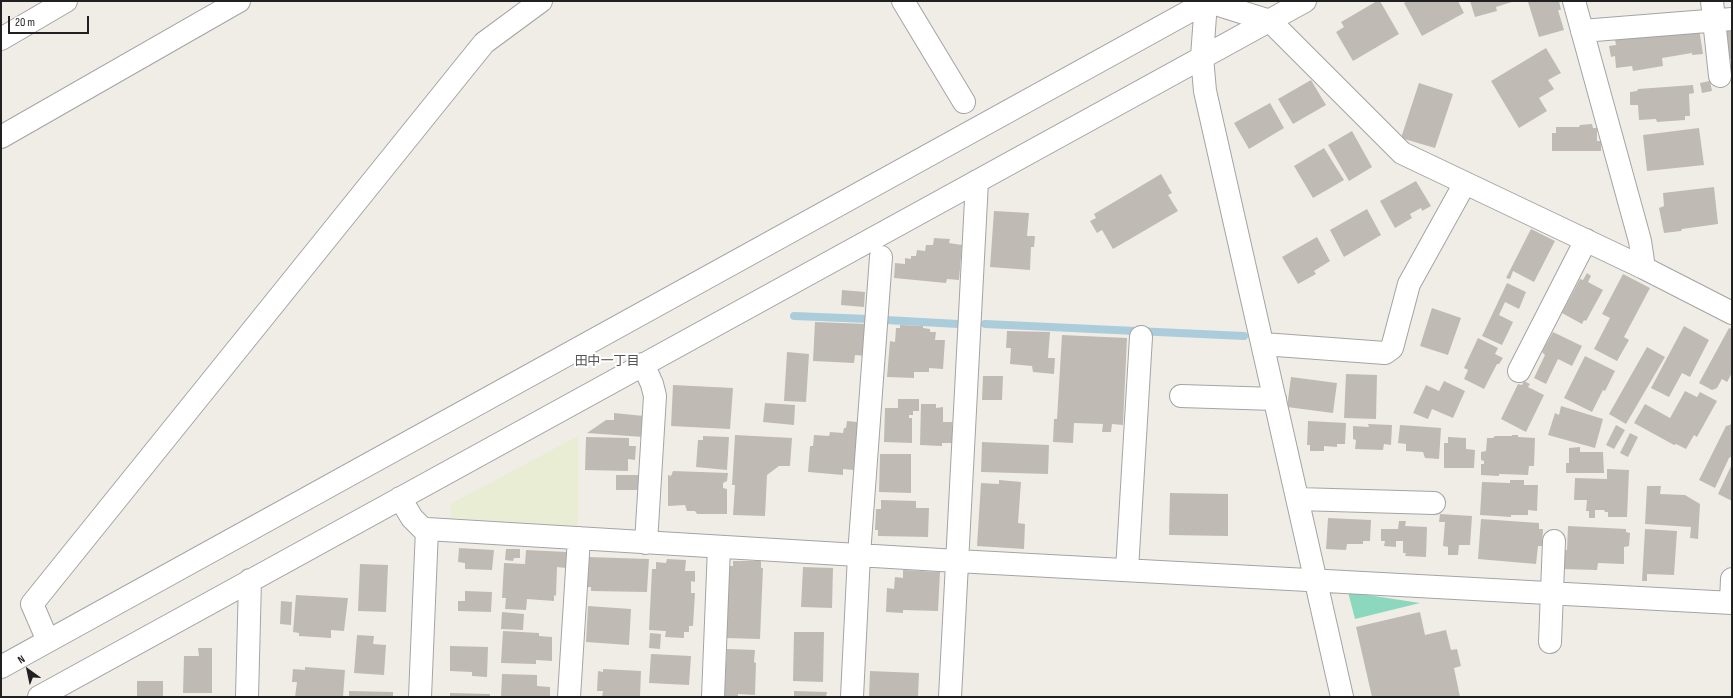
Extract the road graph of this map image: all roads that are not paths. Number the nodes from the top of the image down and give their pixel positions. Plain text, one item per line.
1 (66, 1) edge
2 (239, 1) edge
3 (540, 1) edge
4 (903, 1) edge
5 (1207, 1) edge
6 (1306, 1) edge
7 (1574, 1) edge
8 (1720, 13) edge
9 (1270, 21) junction
10 (1582, 31) junction
11 (1, 39) edge
12 (1202, 57) junction
13 (1720, 76) dead end
14 (964, 102) dead end
15 (1, 137) edge
16 (977, 181) junction
17 (1465, 183) junction
18 (1586, 240) junction
19 (881, 257) dead end
20 (1644, 268) junction
21 (1732, 313) edge
22 (1141, 337) dead end
23 (1263, 344) junction
24 (643, 364) junction
25 (1519, 371) dead end
26 (1182, 396) dead end
27 (1275, 399) junction
28 (400, 498) junction
29 (1298, 499) junction
30 (1434, 502) dead end
31 (427, 529) junction
32 (579, 538) junction
33 (1554, 541) dead end
34 (646, 543) junction
35 (719, 547) junction
36 (859, 555) junction
37 (957, 561) junction
38 (1127, 570) junction
39 (250, 580) junction
40 (1316, 580) junction
41 (1732, 580) edge
42 (1552, 593) junction
43 (1732, 602) edge
44 (48, 641) junction
45 (1550, 642) dead end
46 (1, 667) edge
47 (39, 697) edge
48 (248, 697) edge
49 (420, 697) edge
50 (569, 697) edge
51 (713, 697) edge
52 (852, 697) edge
53 (950, 697) edge
54 (1342, 697) edge

1 - 11 street
2 - 15 street
3 - 44 street
4 - 14 street
5 - 9 street
5 - 12 street
5 - 44 street
6 - 9 street
7 - 10 street
8 - 10 street
8 - 13 street
9 - 12 street
9 - 17 street
10 - 20 street
12 - 16 street
12 - 23 street
16 - 24 street
16 - 37 street
17 - 18 street
17 - 23 street
18 - 20 street
18 - 25 street
19 - 36 street
20 - 21 street
22 - 38 street
23 - 27 street
24 - 28 street
24 - 34 street
26 - 27 street
27 - 29 street
28 - 31 street
28 - 39 street
29 - 30 street
29 - 40 street
31 - 32 street
31 - 49 street
32 - 34 street
32 - 50 street
33 - 42 street
34 - 35 street
35 - 36 street
35 - 51 street
36 - 37 street
36 - 52 street
37 - 38 street
37 - 53 street
38 - 40 street
39 - 47 street
39 - 48 street
40 - 42 street
40 - 54 street
41 - 43 street
42 - 43 street
42 - 45 street
44 - 46 street

